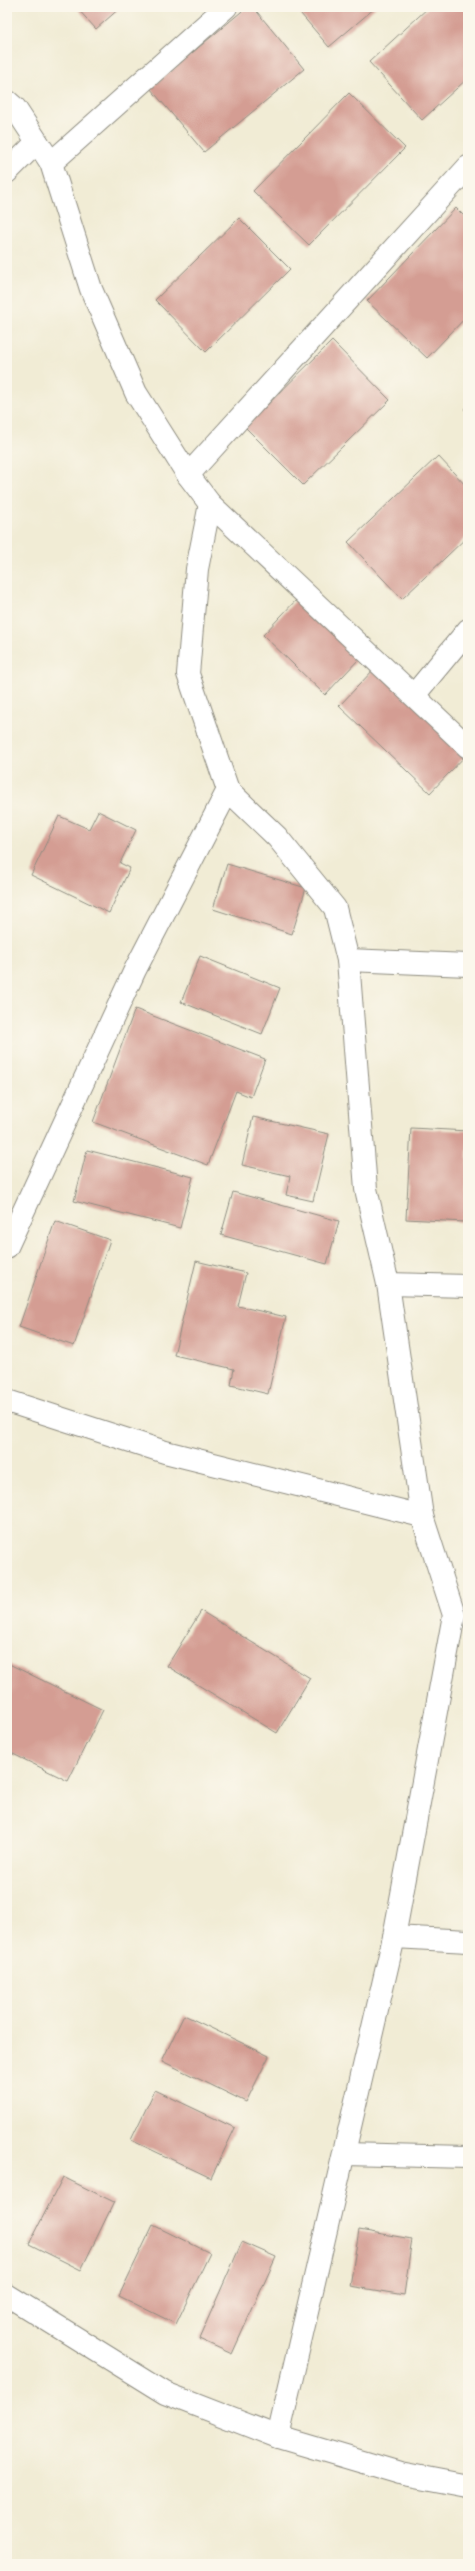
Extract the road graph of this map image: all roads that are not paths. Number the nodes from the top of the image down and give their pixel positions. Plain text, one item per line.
1 (226, 7) edge
2 (7, 101) edge
3 (37, 142) junction
4 (51, 163) junction
5 (468, 167) edge
6 (7, 172) edge
7 (188, 475) junction
8 (210, 504) junction
9 (468, 630) edge
10 (415, 694) junction
11 (468, 747) edge
12 (228, 790) junction
13 (348, 960) junction
14 (468, 965) edge
15 (7, 1247) edge
16 (388, 1284) junction
17 (468, 1286) edge
18 (7, 1401) edge
19 (422, 1516) junction
20 (461, 1615) edge
21 (394, 1937) junction
22 (468, 1941) edge
23 (344, 2154) junction
24 (468, 2157) edge
25 (7, 2295) edge
26 (278, 2437) junction
27 (468, 2486) edge

1 - 4 street
2 - 3 street
3 - 4 street
3 - 6 street
4 - 7 street
5 - 7 street
7 - 8 street
8 - 10 street
8 - 12 street
9 - 10 street
10 - 11 street
12 - 13 street
12 - 15 street
13 - 14 street
13 - 16 street
16 - 17 street
16 - 19 street
18 - 19 street
19 - 20 street
20 - 21 street
21 - 22 street
21 - 23 street
23 - 24 street
23 - 26 street
25 - 26 street
26 - 27 street

